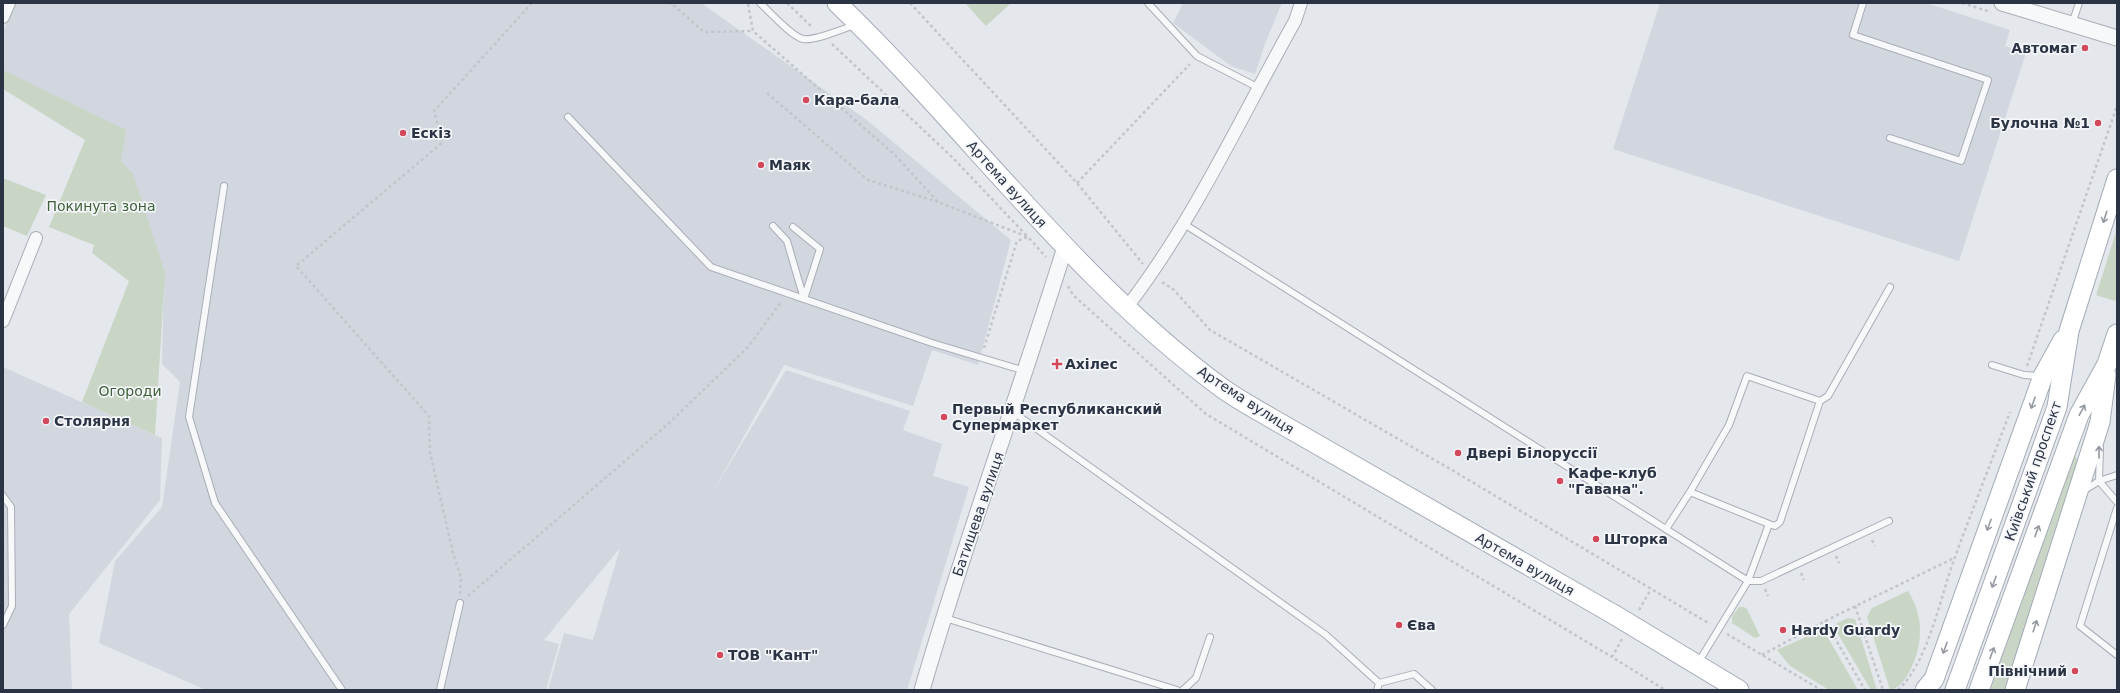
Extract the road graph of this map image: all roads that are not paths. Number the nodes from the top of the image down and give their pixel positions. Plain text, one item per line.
1 (9, 3) edge
2 (760, 3) edge
3 (837, 3) edge
4 (1148, 3) edge
5 (1301, 3) edge
6 (1863, 3) edge
7 (2078, 3) edge
8 (2008, 4) edge
9 (3, 17) edge
10 (858, 24) junction
11 (2072, 25) junction
12 (2117, 38) edge
13 (1257, 87) junction
14 (568, 117) dead end
15 (1890, 138) dead end
16 (2117, 180) edge
17 (224, 186) dead end
18 (1184, 224) junction
19 (773, 226) dead end
20 (794, 227) dead end
21 (36, 238) dead end
22 (1065, 247) junction
23 (1890, 287) dead end
24 (804, 299) junction
25 (1127, 307) junction
26 (3, 321) edge
27 (2069, 330) junction
28 (2117, 334) edge
29 (2110, 364) junction
30 (1992, 365) dead end
31 (1025, 371) junction
32 (2043, 376) junction
33 (1820, 401) junction
34 (1013, 412) junction
35 (2100, 422) junction
36 (2117, 475) edge
37 (2099, 481) junction
38 (1690, 492) junction
39 (2077, 495) junction
40 (3, 496) edge
41 (2117, 502) edge
42 (2117, 508) edge
43 (1889, 521) dead end
44 (2115, 523) edge
45 (1768, 524) junction
46 (1666, 530) junction
47 (1748, 581) junction
48 (460, 603) road end
49 (943, 617) junction
50 (3, 625) edge
51 (1210, 637) dead end
52 (2117, 655) edge
53 (1698, 664) junction
54 (1379, 683) junction
55 (342, 690) edge
56 (440, 690) edge
57 (922, 690) edge
58 (1177, 690) edge
59 (1183, 690) edge
60 (1377, 690) edge
61 (1432, 690) edge
62 (1739, 690) edge
63 (1925, 690) edge
64 (1955, 690) edge
65 (1979, 690) edge
66 (2015, 690) edge

1 - 9 street
2 - 10 lane
3 - 10 main road, Артема вулиця
4 - 13 lane
5 - 13 street
6 - 15 lane
7 - 11 lane
8 - 11 street
10 - 22 main road, Артема вулиця
11 - 12 street
13 - 18 street
14 - 24 lane
16 -> 27 main road, Київський проспект
17 - 55 lane
18 - 25 street
18 - 46 lane
19 - 24 lane
20 - 24 lane
21 - 26 street
22 - 25 main road, Артема вулиця
22 - 31 street, Батищева вулиця
23 - 33 lane
24 - 31 lane
25 - 53 main road, Артема вулиця
27 - 32 main road
27 -> 64 main road, Київський проспект
28 - 29 main road, Київський проспект
29 - 35 main road
65 -> 29 main road, Київський проспект
30 - 32 lane
31 - 34 street, Батищева вулиця
32 -> 63 main road
33 - 38 lane
33 - 45 lane
34 - 49 street, Батищева вулиця
34 - 54 lane
37 -> 35 lane
35 - 39 main road
36 - 37 lane
37 - 39 lane
37 - 41 lane
38 - 45 lane
38 - 46 lane
66 -> 39 main road
40 - 50 lane
42 - 44 lane
43 - 47 lane
44 - 52 lane
45 - 47 lane
46 - 47 lane
47 - 53 lane
48 - 56 lane
49 - 57 street, Батищева вулиця
49 - 58 lane
51 - 59 lane
53 - 62 main road, Артема вулиця
54 - 60 lane
54 - 61 lane

